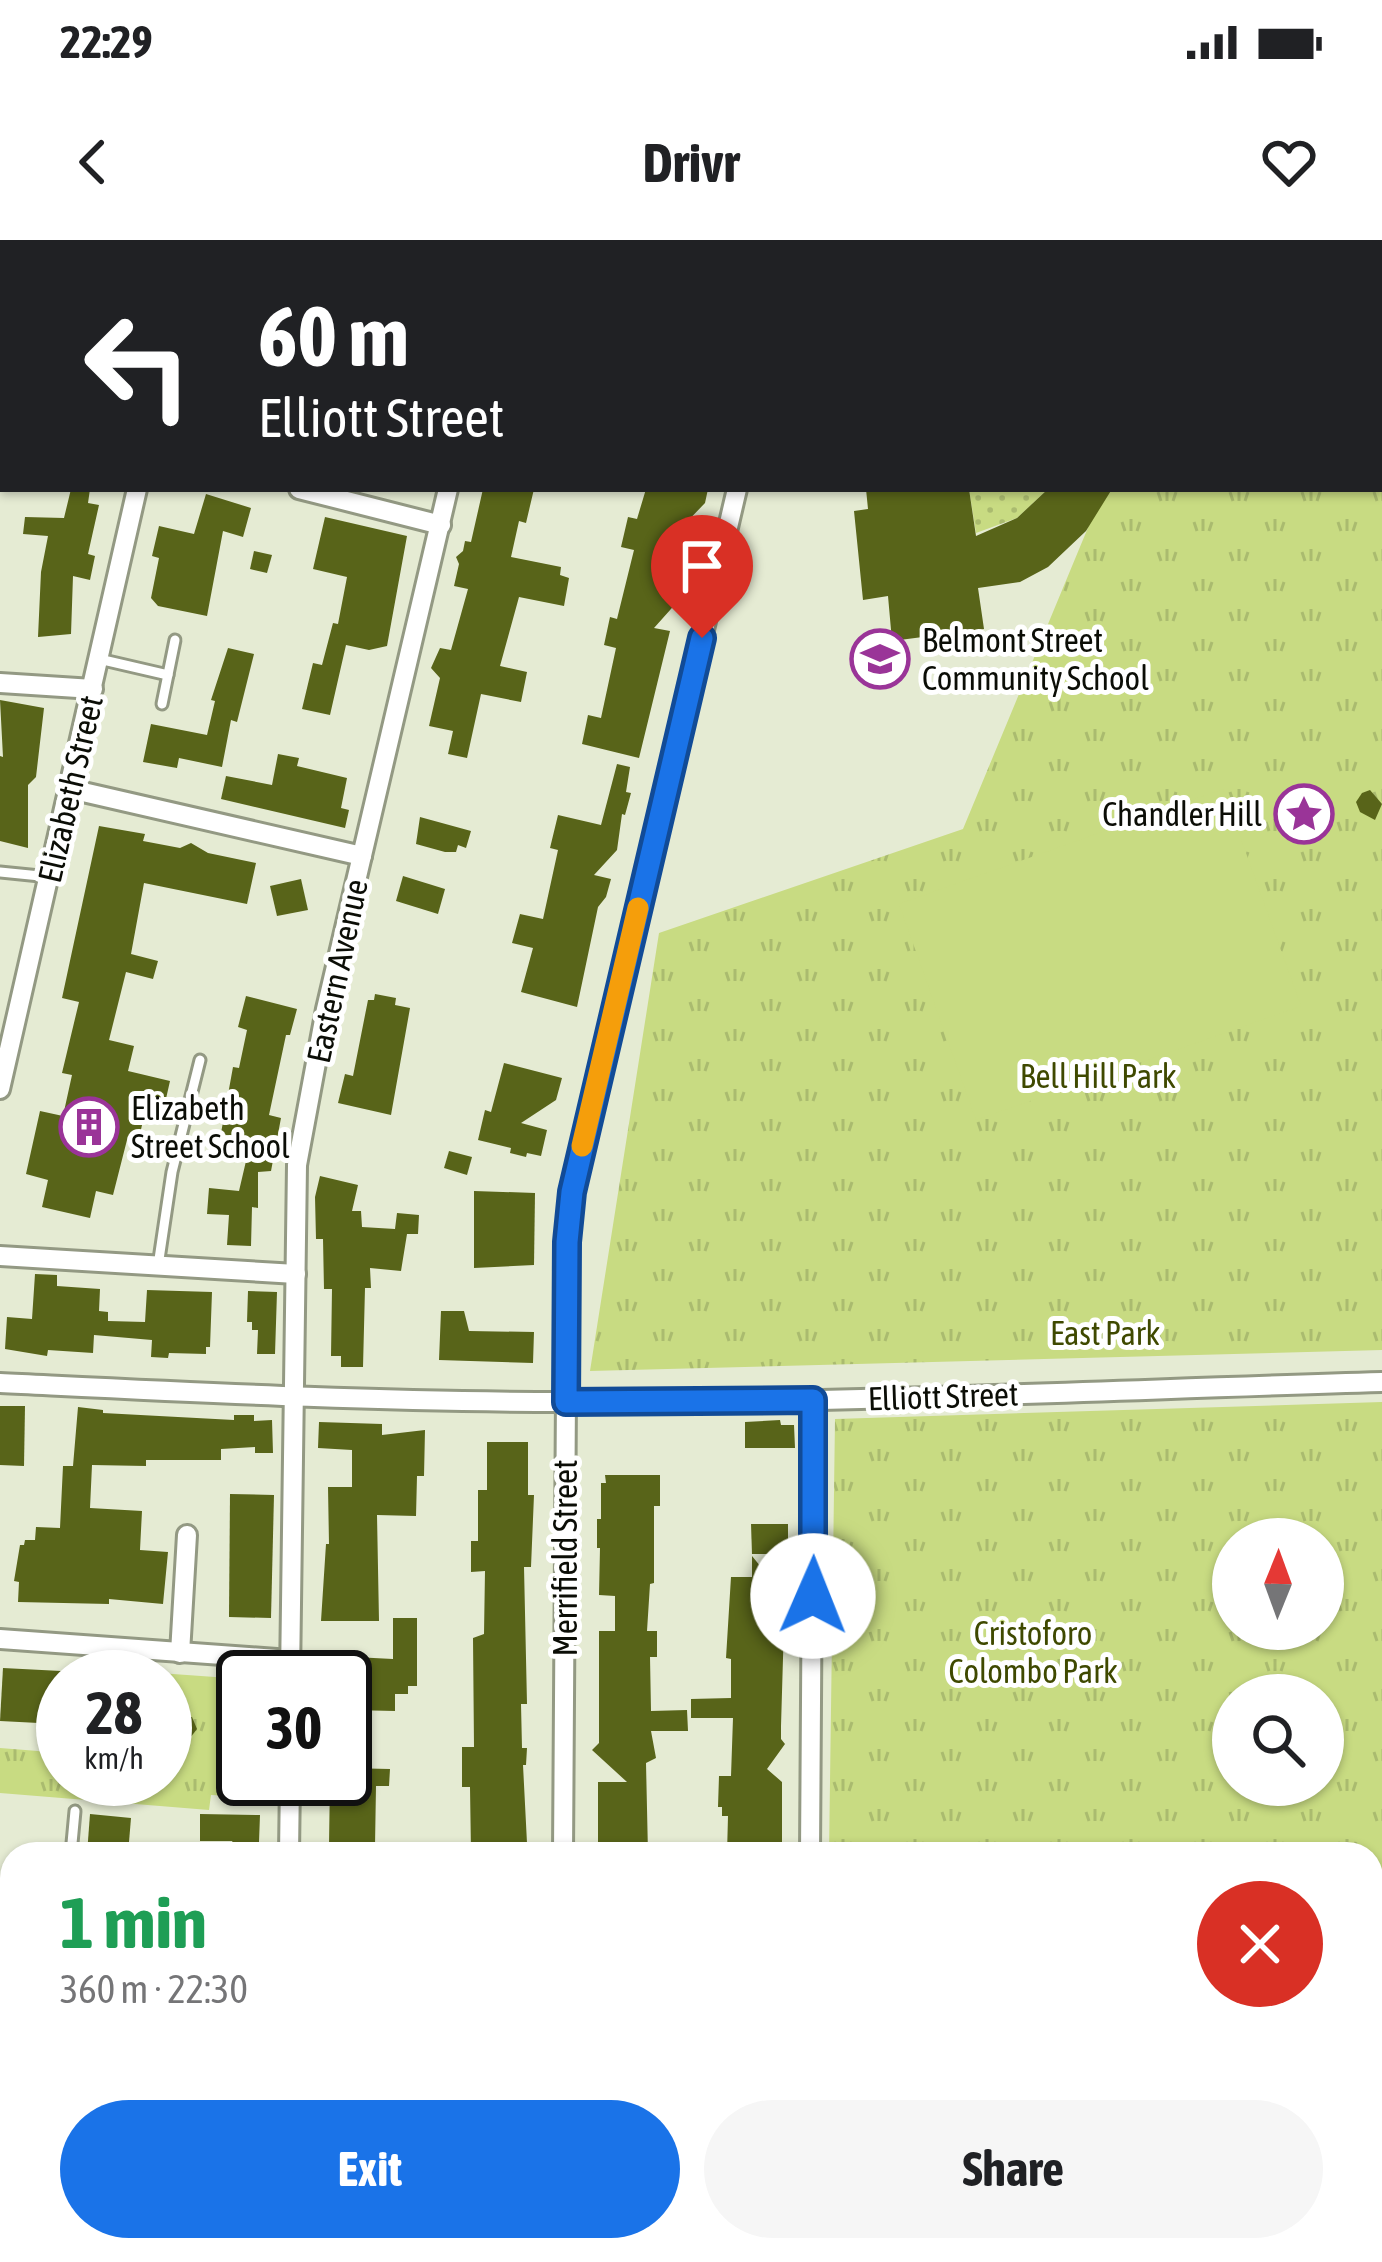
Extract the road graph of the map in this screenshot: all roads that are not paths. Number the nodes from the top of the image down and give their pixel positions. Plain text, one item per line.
1 (136, 492) edge
2 (310, 492) edge
3 (447, 492) edge
4 (736, 492) edge
5 (441, 525) junction
6 (175, 640) dead end
7 (99, 659) junction
8 (168, 675) junction
9 (0, 682) edge
10 (93, 689) junction
11 (162, 704) dead end
12 (70, 789) junction
13 (362, 856) junction
14 (0, 872) edge
15 (50, 878) junction
16 (200, 1060) dead end
17 (0, 1089) edge
18 (0, 1256) edge
19 (158, 1266) junction
20 (296, 1274) junction
21 (1382, 1382) edge
22 (0, 1383) edge
23 (294, 1397) junction
24 (813, 1400) junction
25 (566, 1402) junction
26 (187, 1534) dead end
27 (0, 1639) edge
28 (141, 1650) edge
29 (180, 1650) edge
30 (290, 1650) edge
31 (290, 1806) edge
32 (75, 1811) dead end
33 (71, 1842) edge
34 (289, 1842) edge
35 (563, 1842) edge
36 (810, 1842) edge

1 - 7 street, Elizabeth Street
2 - 5 street
3 - 5 street, Eastern Avenue
4 - 25 street, Merrifield Street
5 - 13 street, Eastern Avenue
6 - 8 lane
7 - 8 lane
7 - 10 street, Elizabeth Street
8 - 11 lane
9 - 10 street
10 - 12 street, Elizabeth Street
12 - 13 street
12 - 15 street, Elizabeth Street
13 - 20 street, Eastern Avenue
14 - 15 lane
15 - 17 street, Elizabeth Street
16 - 19 lane
18 - 19 street
19 - 20 street
20 - 23 street, Eastern Avenue
21 - 24 street, Elliott Street
22 - 23 street, Elliott Street
23 - 25 street, Elliott Street
23 - 30 street, Eastern Avenue
24 - 25 street, Elliott Street
24 - 36 street
25 - 35 street, Merrifield Street
26 - 29 street
27 - 28 street
31 - 34 street
32 - 33 lane

